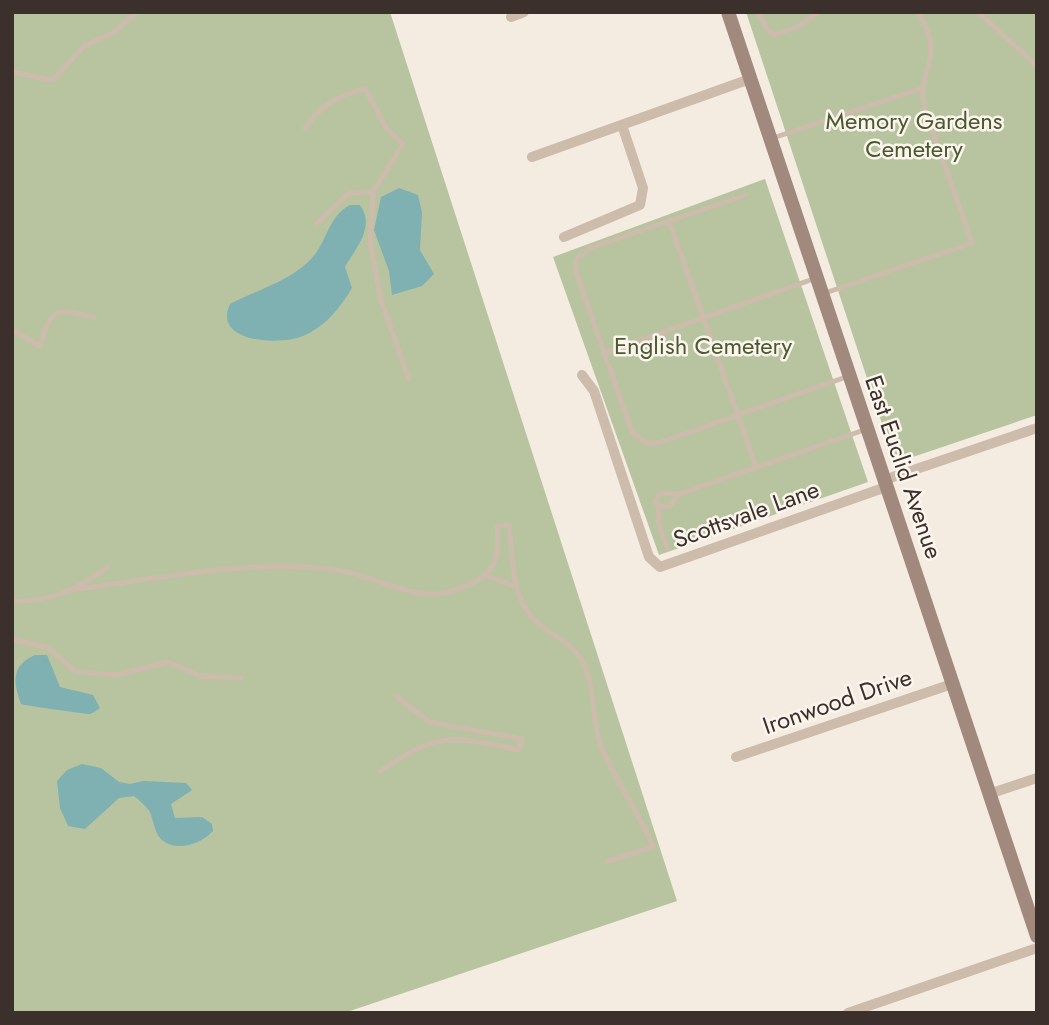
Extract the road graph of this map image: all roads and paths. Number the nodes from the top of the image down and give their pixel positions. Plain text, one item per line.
1 (136, 12) edge
2 (524, 12) edge
3 (728, 12) edge
4 (758, 12) edge
5 (818, 12) edge
6 (918, 12) edge
7 (978, 12) edge
8 (511, 17) dead end
9 (1037, 66) edge
10 (12, 72) edge
11 (750, 79) junction
12 (922, 88) junction
13 (622, 125) junction
14 (305, 128) dead end
15 (770, 139) junction
16 (532, 157) dead end
17 (373, 192) junction
18 (747, 195) dead end
19 (669, 221) junction
20 (317, 223) dead end
21 (564, 237) dead end
22 (816, 278) junction
23 (822, 294) junction
24 (94, 317) dead end
25 (704, 318) junction
26 (12, 330) edge
27 (604, 353) junction
28 (582, 375) dead end
29 (849, 376) junction
30 (409, 380) dead end
31 (738, 415) junction
32 (1037, 428) edge
33 (867, 429) junction
34 (756, 467) junction
35 (885, 483) junction
36 (679, 494) junction
37 (659, 507) junction
38 (667, 549) dead end
39 (108, 566) dead end
40 (485, 575) junction
41 (514, 586) junction
42 (70, 590) junction
43 (12, 601) edge
44 (12, 639) edge
45 (241, 678) dead end
46 (953, 684) junction
47 (396, 695) dead end
48 (736, 757) dead end
49 (380, 771) dead end
50 (1037, 778) edge
51 (989, 794) junction
52 (608, 861) dead end
53 (1037, 936) edge
54 (1037, 948) edge
55 (848, 1013) edge

1 - 10 lane
2 - 8 street
3 - 11 main road, East Euclid Avenue
4 - 5 lane
6 - 12 lane
7 - 9 lane
11 - 13 street
11 - 15 main road, East Euclid Avenue
12 - 15 lane
12 - 23 lane
13 - 16 street
13 - 21 street
14 - 17 lane
15 - 22 main road, East Euclid Avenue
17 - 20 lane
17 - 30 lane
18 - 19 lane
19 - 25 lane
19 - 27 lane
22 - 23 main road, East Euclid Avenue
22 - 25 lane
23 - 29 main road, East Euclid Avenue
24 - 26 lane
25 - 27 lane
25 - 31 lane
27 - 31 lane
28 - 35 street, Scottsvale Lane
29 - 31 lane
29 - 33 main road, East Euclid Avenue
31 - 34 lane
32 - 35 street
33 - 34 lane
33 - 35 main road, East Euclid Avenue
34 - 36 lane
35 - 46 main road, East Euclid Avenue
36 - 37 lane
36 - 37 lane
37 - 38 lane
39 - 42 lane
40 - 41 lane
40 - 41 lane
40 - 42 lane
41 - 52 lane
42 - 43 lane
44 - 45 lane
46 - 48 street, Ironwood Drive
46 - 51 main road, East Euclid Avenue
47 - 49 lane
50 - 51 street
51 - 53 main road, East Euclid Avenue
54 - 55 street

